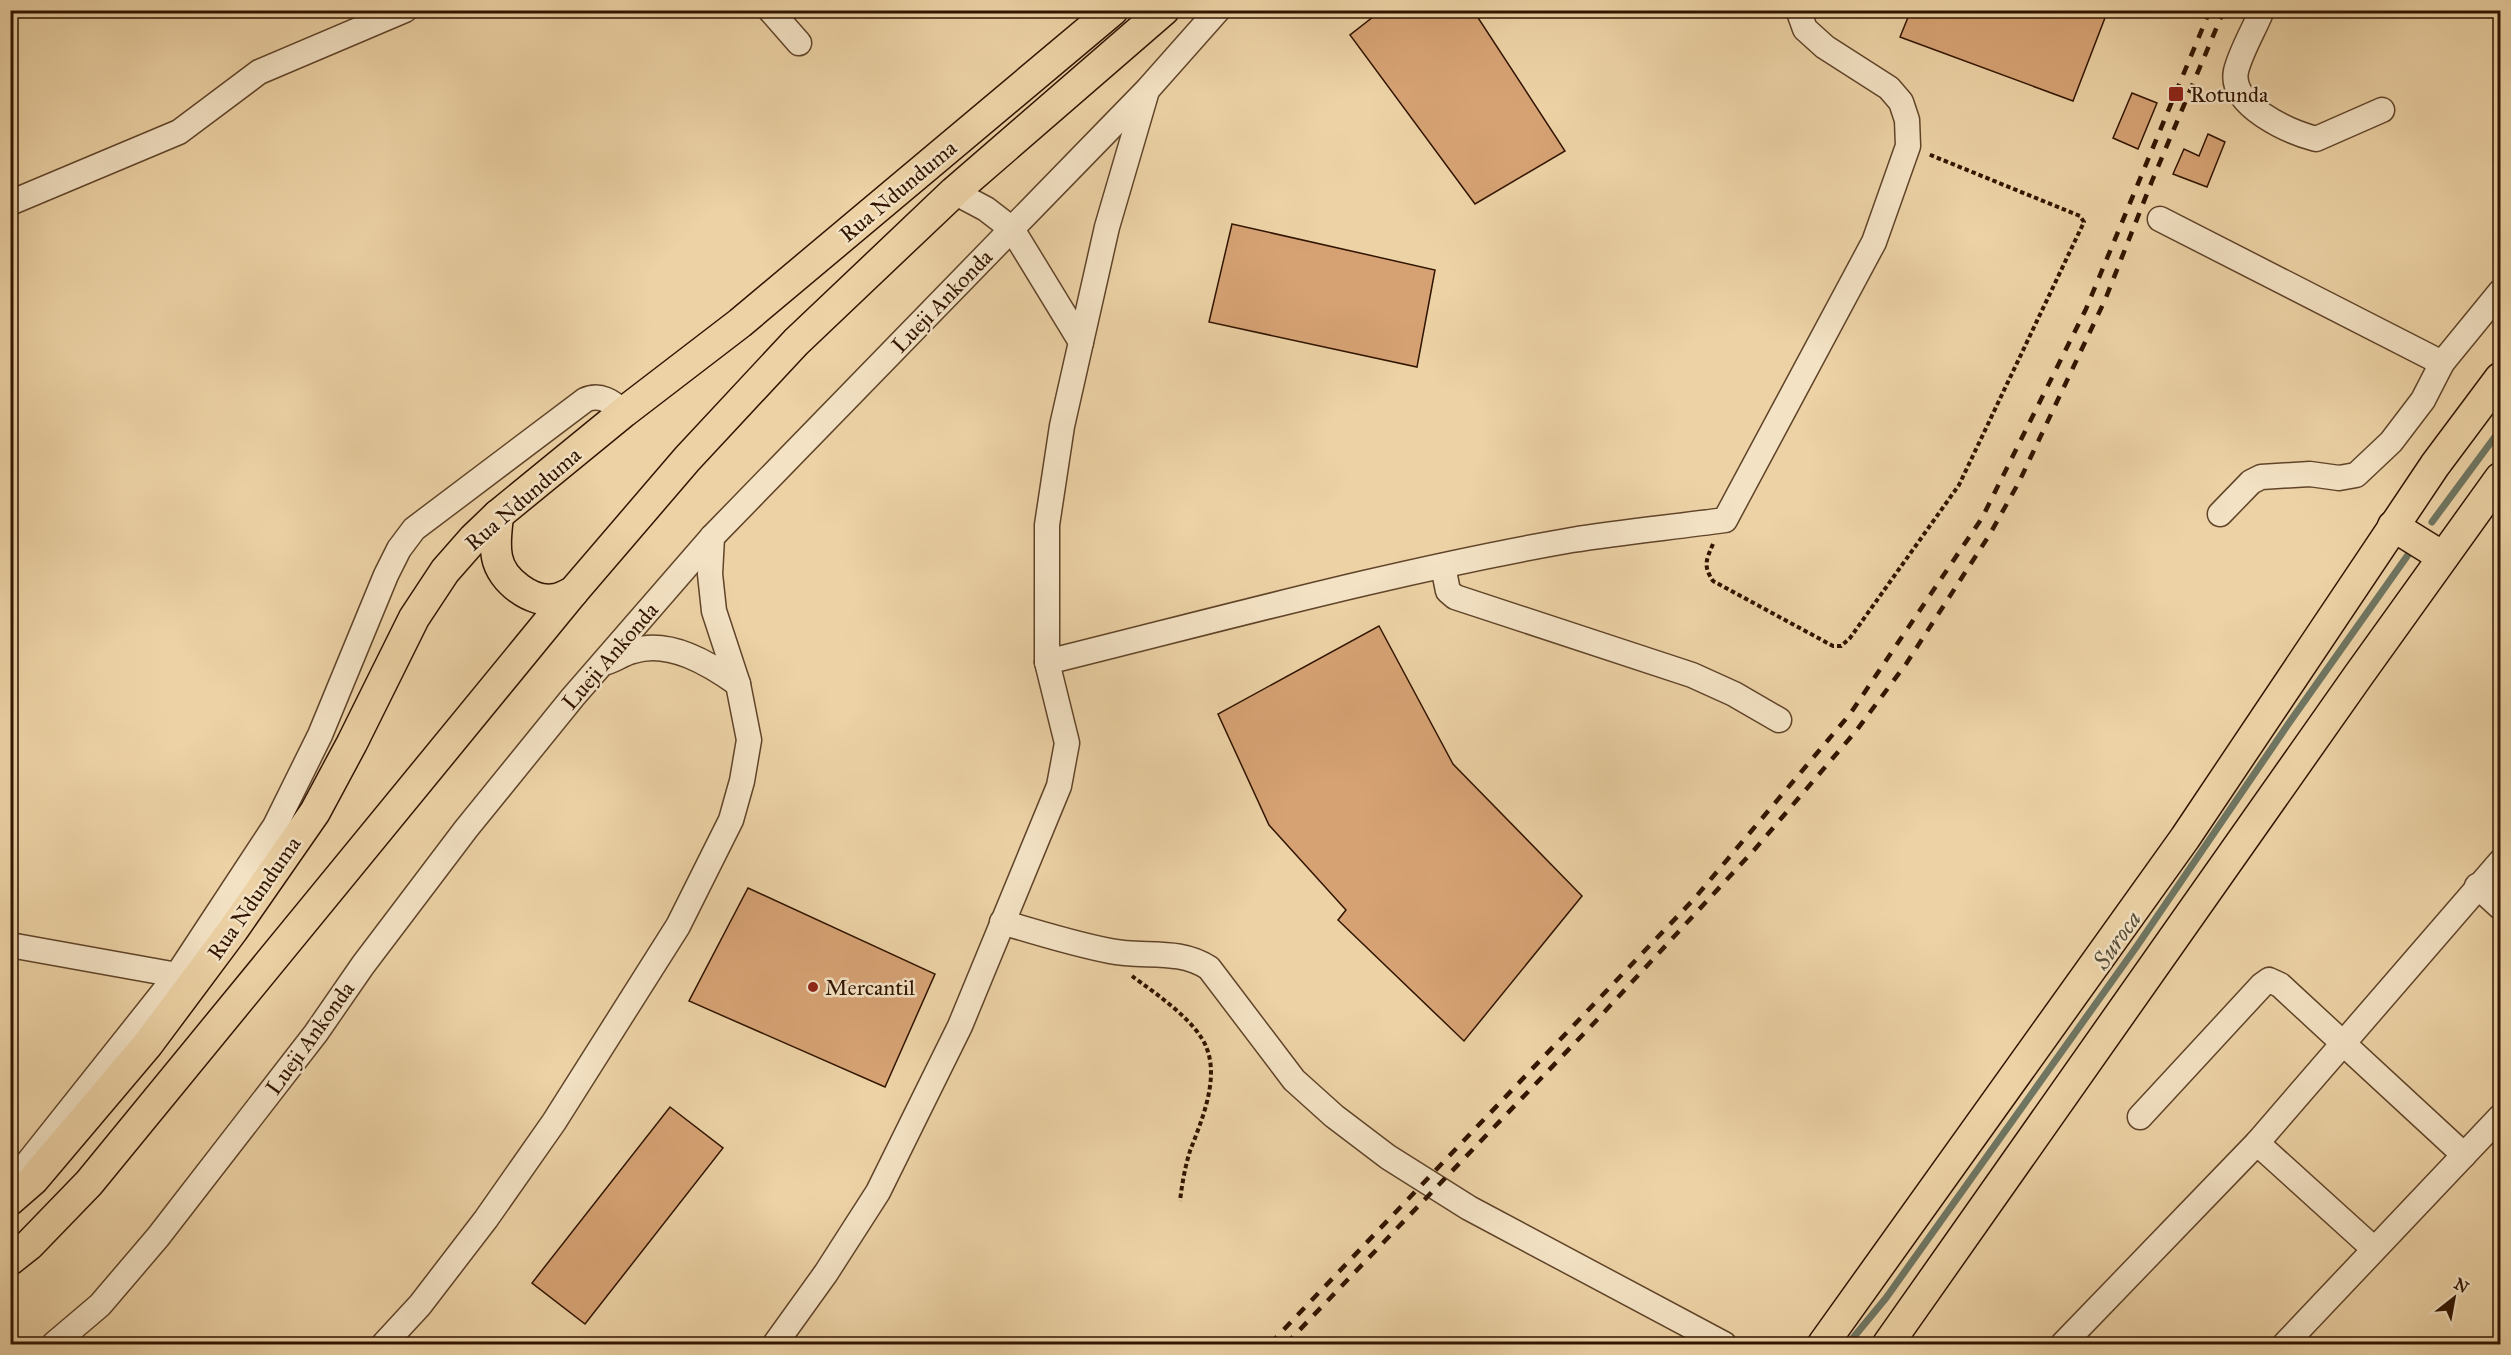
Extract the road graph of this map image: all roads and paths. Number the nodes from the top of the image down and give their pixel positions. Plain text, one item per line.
1 (405, 10) edge
2 (770, 10) edge
3 (1113, 10) edge
4 (1164, 10) edge
5 (1218, 10) edge
6 (1801, 10) edge
7 (2262, 10) edge
8 (799, 43) dead end
9 (1148, 89) junction
10 (2382, 110) dead end
11 (1908, 146) junction
12 (954, 192) junction
13 (10, 203) edge
14 (2160, 219) dead end
15 (1012, 229) junction
16 (2500, 292) edge
17 (1081, 342) junction
18 (2442, 363) junction
19 (2500, 378) edge
20 (624, 412) junction
21 (2500, 478) edge
22 (498, 514) junction
23 (2220, 514) dead end
24 (1725, 520) junction
25 (2393, 526) junction
26 (712, 537) junction
27 (2444, 557) junction
28 (1443, 566) junction
29 (573, 592) junction
30 (1047, 662) junction
31 (602, 665) junction
32 (738, 684) junction
33 (1779, 720) dead end
34 (2500, 862) edge
35 (2477, 886) junction
36 (2500, 907) edge
37 (1002, 922) junction
38 (10, 945) edge
39 (1114, 952) junction
40 (177, 975) junction
41 (2343, 1043) junction
42 (2140, 1117) dead end
43 (2500, 1117) edge
44 (2257, 1143) junction
45 (2464, 1155) junction
46 (10, 1185) edge
47 (10, 1200) edge
48 (1180, 1201) dead end
49 (2374, 1250) junction
50 (10, 1260) edge
51 (54, 1344) edge
52 (384, 1344) edge
53 (775, 1344) edge
54 (1724, 1344) edge
55 (1823, 1344) edge
56 (1888, 1344) edge
57 (2063, 1344) edge
58 (2285, 1344) edge

1 - 13 street
2 - 8 street
3 - 20 main road, Rua Ndunduma
4 - 12 main road, Rua Ndunduma
5 - 9 street, Lueji Ankonda
6 - 11 street
7 - 10 street
9 - 15 street, Lueji Ankonda
9 - 17 street
11 - 24 street
11 - 24 path
12 - 15 street
12 - 29 main road, Rua Ndunduma
14 - 18 street
15 - 17 street
15 - 26 street, Lueji Ankonda
16 - 18 street
17 - 30 street
18 - 23 street
19 - 25 main road
20 - 22 main road, Rua Ndunduma
20 - 40 street
21 - 27 main road
22 - 29 main road
22 - 47 main road, Rua Ndunduma
24 - 28 street
25 - 27 main road
25 - 55 main road
26 - 31 street, Lueji Ankonda
26 - 32 street
27 - 56 main road
28 - 30 street
28 - 33 street
29 - 50 main road
30 - 37 street
31 - 32 street
31 - 51 street, Lueji Ankonda
32 - 52 street
34 - 35 street
35 - 36 street
35 - 41 street
37 - 39 street
37 - 53 street
38 - 40 street
39 - 48 path
39 - 54 street
40 - 46 street
41 - 42 street
41 - 44 street
41 - 45 street
43 - 45 street
44 - 49 street
44 - 57 street
45 - 49 street
49 - 58 street

